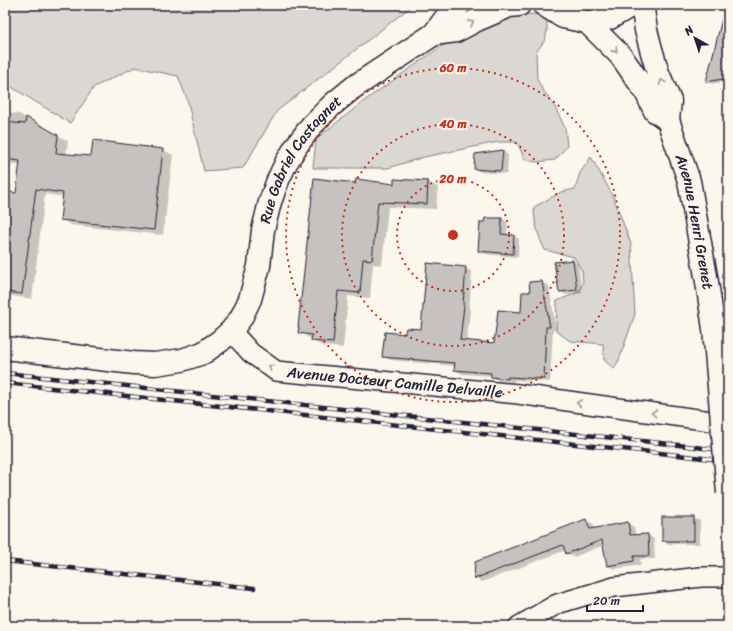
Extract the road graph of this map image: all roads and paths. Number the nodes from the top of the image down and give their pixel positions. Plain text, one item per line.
1 (459, 5) edge
2 (518, 5) edge
3 (544, 5) edge
4 (632, 5) edge
5 (644, 5) edge
6 (587, 22) junction
7 (434, 34) junction
8 (668, 120) junction
9 (231, 331) junction
10 (5, 348) edge
11 (728, 421) edge
12 (728, 493) edge
13 (728, 577) edge
14 (519, 626) edge

1 - 7 street, Rue Gabriel Castagnet
7 -> 2 street, Rue Gabriel Castagnet
3 - 6 street
4 - 6 street
8 -> 5 street, Avenue Henri Grenet
6 -> 8 street, Avenue Henri Grenet
7 - 9 street, Rue Gabriel Castagnet
8 - 12 street, Avenue Henri Grenet, bridge
9 - 10 street
11 -> 9 street, Avenue Docteur Camille Delvaille
13 - 14 street

